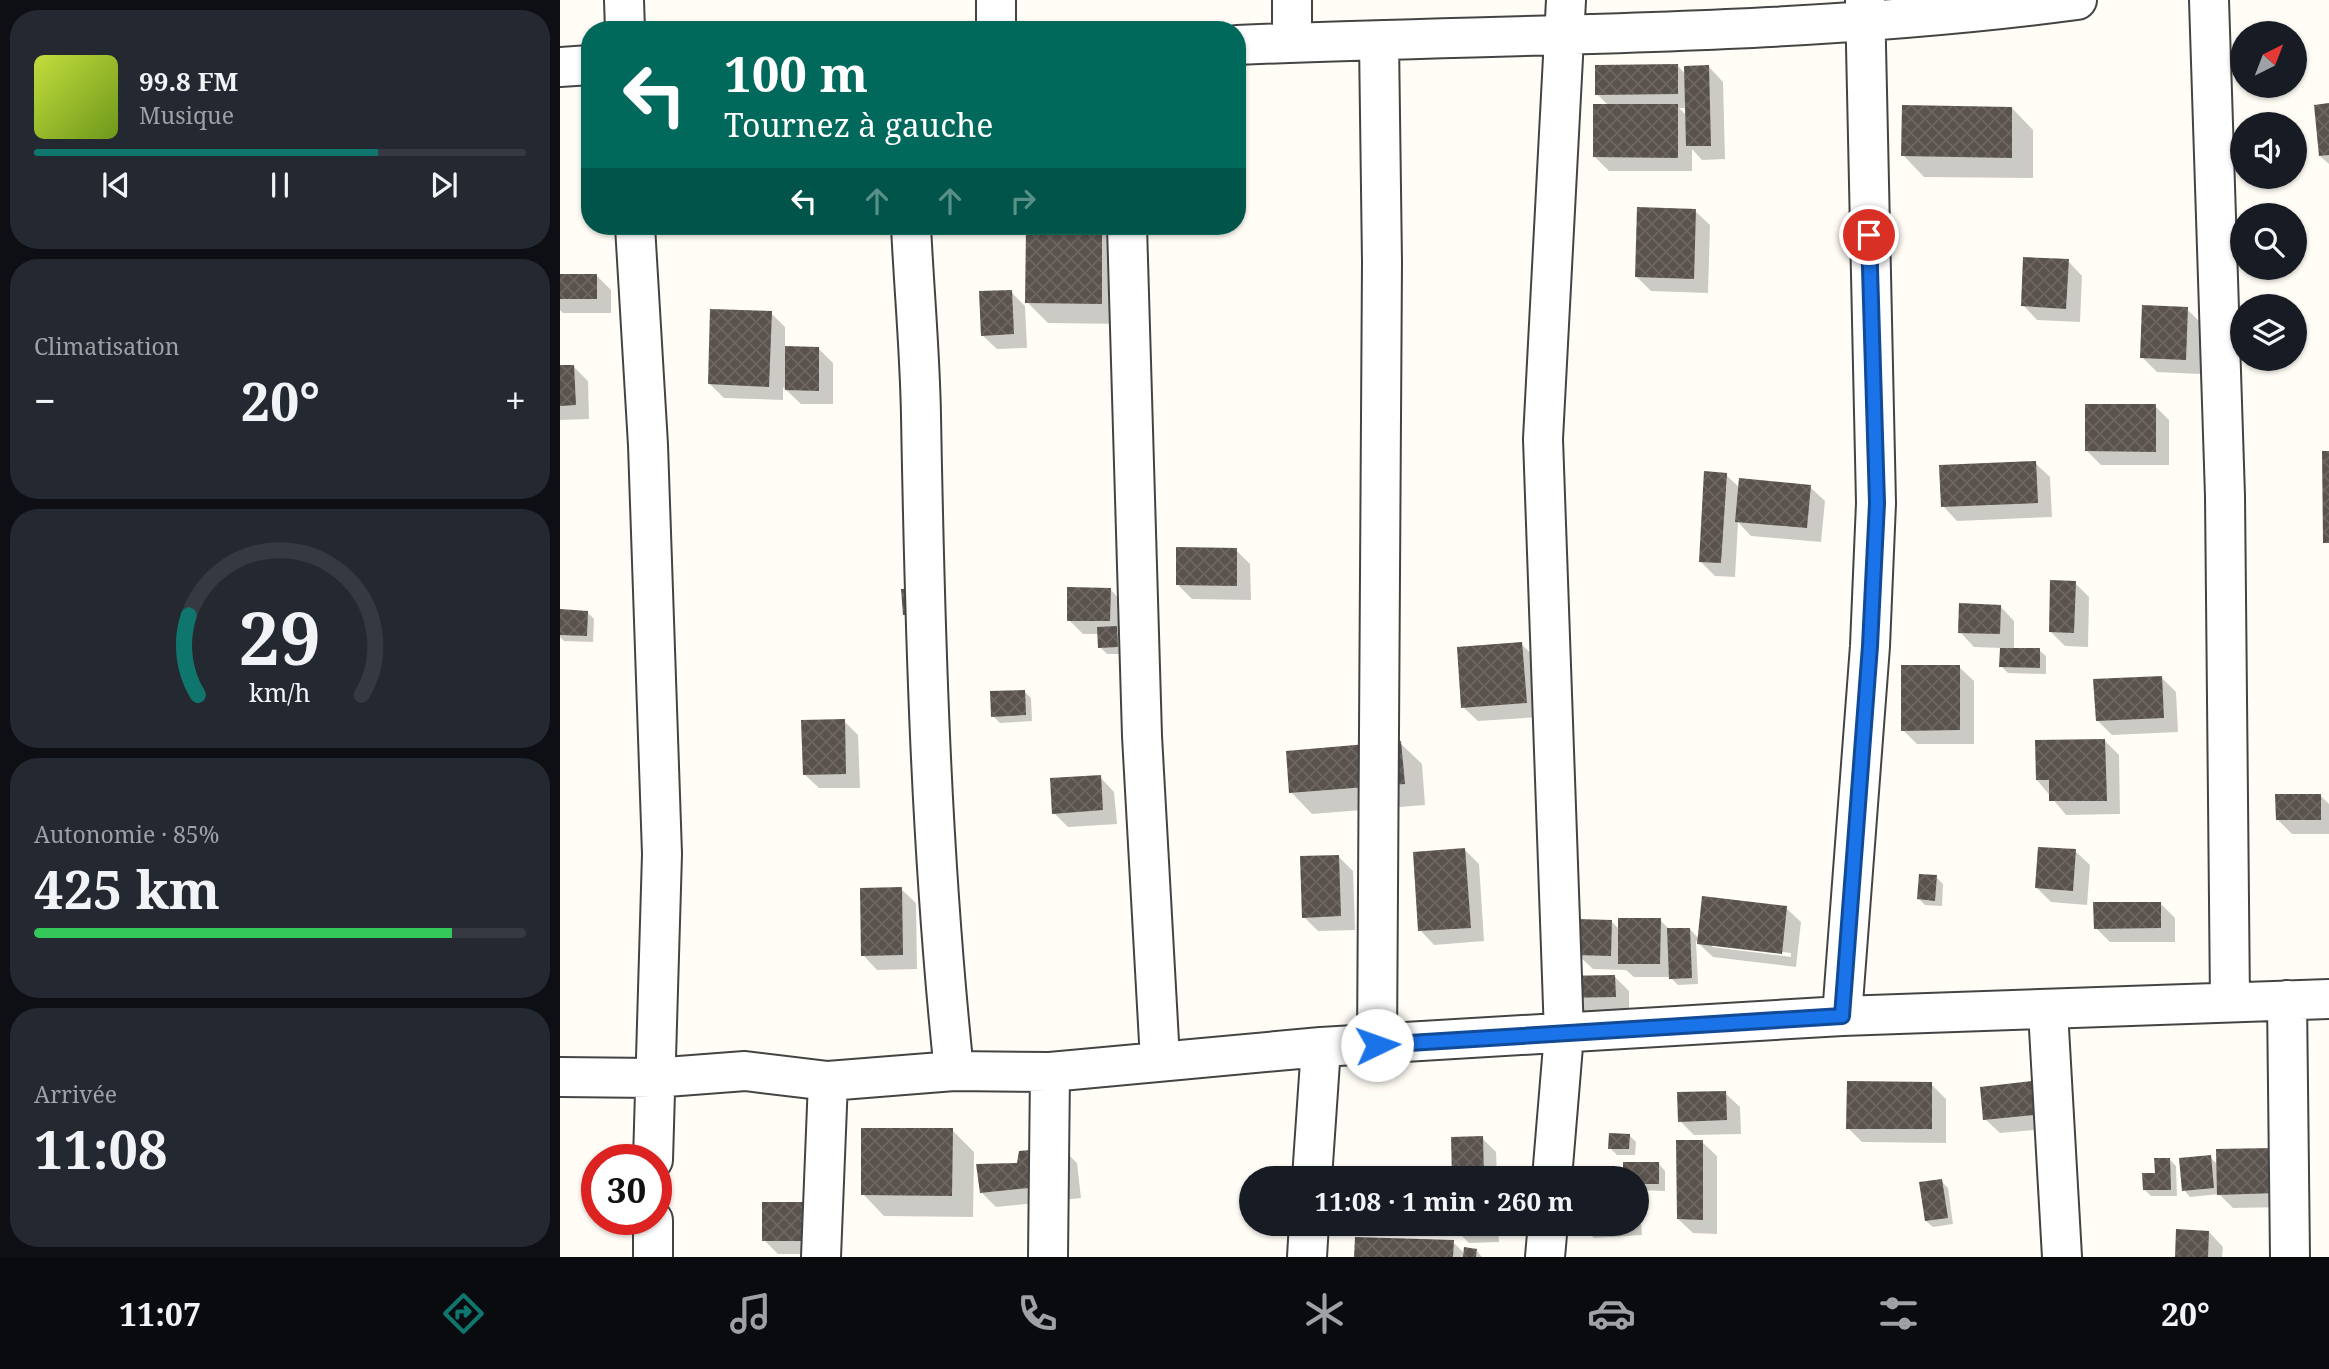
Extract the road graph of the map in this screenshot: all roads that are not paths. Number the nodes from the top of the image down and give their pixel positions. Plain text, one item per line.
1 (624, 0) edge
2 (996, 0) edge
3 (1292, 0) edge
4 (2077, 0) edge
5 (2208, 0) edge
6 (1864, 11) edge
7 (1564, 18) edge
8 (625, 21) edge
9 (996, 21) edge
10 (1379, 41) junction
11 (1292, 43) junction
12 (1246, 45) edge
13 (581, 66) edge
14 (560, 67) edge
15 (636, 235) edge
16 (911, 235) edge
17 (1127, 235) edge
18 (2329, 999) edge
19 (2287, 1000) junction
20 (2230, 1002) junction
21 (2048, 1011) junction
22 (1842, 1016) junction
23 (1563, 1034) junction
24 (1377, 1045) junction
25 (1321, 1047) junction
26 (1160, 1060) junction
27 (954, 1072) junction
28 (1050, 1072) junction
29 (560, 1077) edge
30 (653, 1078) junction
31 (828, 1081) junction
32 (653, 1144) edge
33 (1313, 1166) edge
34 (1553, 1166) edge
35 (653, 1235) edge
36 (1308, 1236) edge
37 (1547, 1236) edge
38 (653, 1257) edge
39 (821, 1257) edge
40 (1048, 1257) edge
41 (1307, 1257) edge
42 (1545, 1257) edge
43 (2062, 1257) edge
44 (2290, 1257) edge

1 - 8 street
2 - 9 street
3 - 11 street
4 - 6 street
5 - 20 street
6 - 7 street
6 - 22 street
7 - 10 street
7 - 23 street
10 - 11 street
10 - 24 street
11 - 12 street
13 - 14 street
15 - 30 street
16 - 27 street
17 - 26 street
18 - 19 street
19 - 20 street
19 - 44 street
20 - 21 street
21 - 22 street
21 - 43 street
22 - 23 street
23 - 24 street
23 - 34 street
24 - 25 street
25 - 26 street
25 - 33 street
26 - 28 street
27 - 28 street
27 - 31 street
28 - 40 street
29 - 30 street
30 - 31 street
30 - 32 street
31 - 39 street
35 - 38 street
36 - 41 street
37 - 42 street

